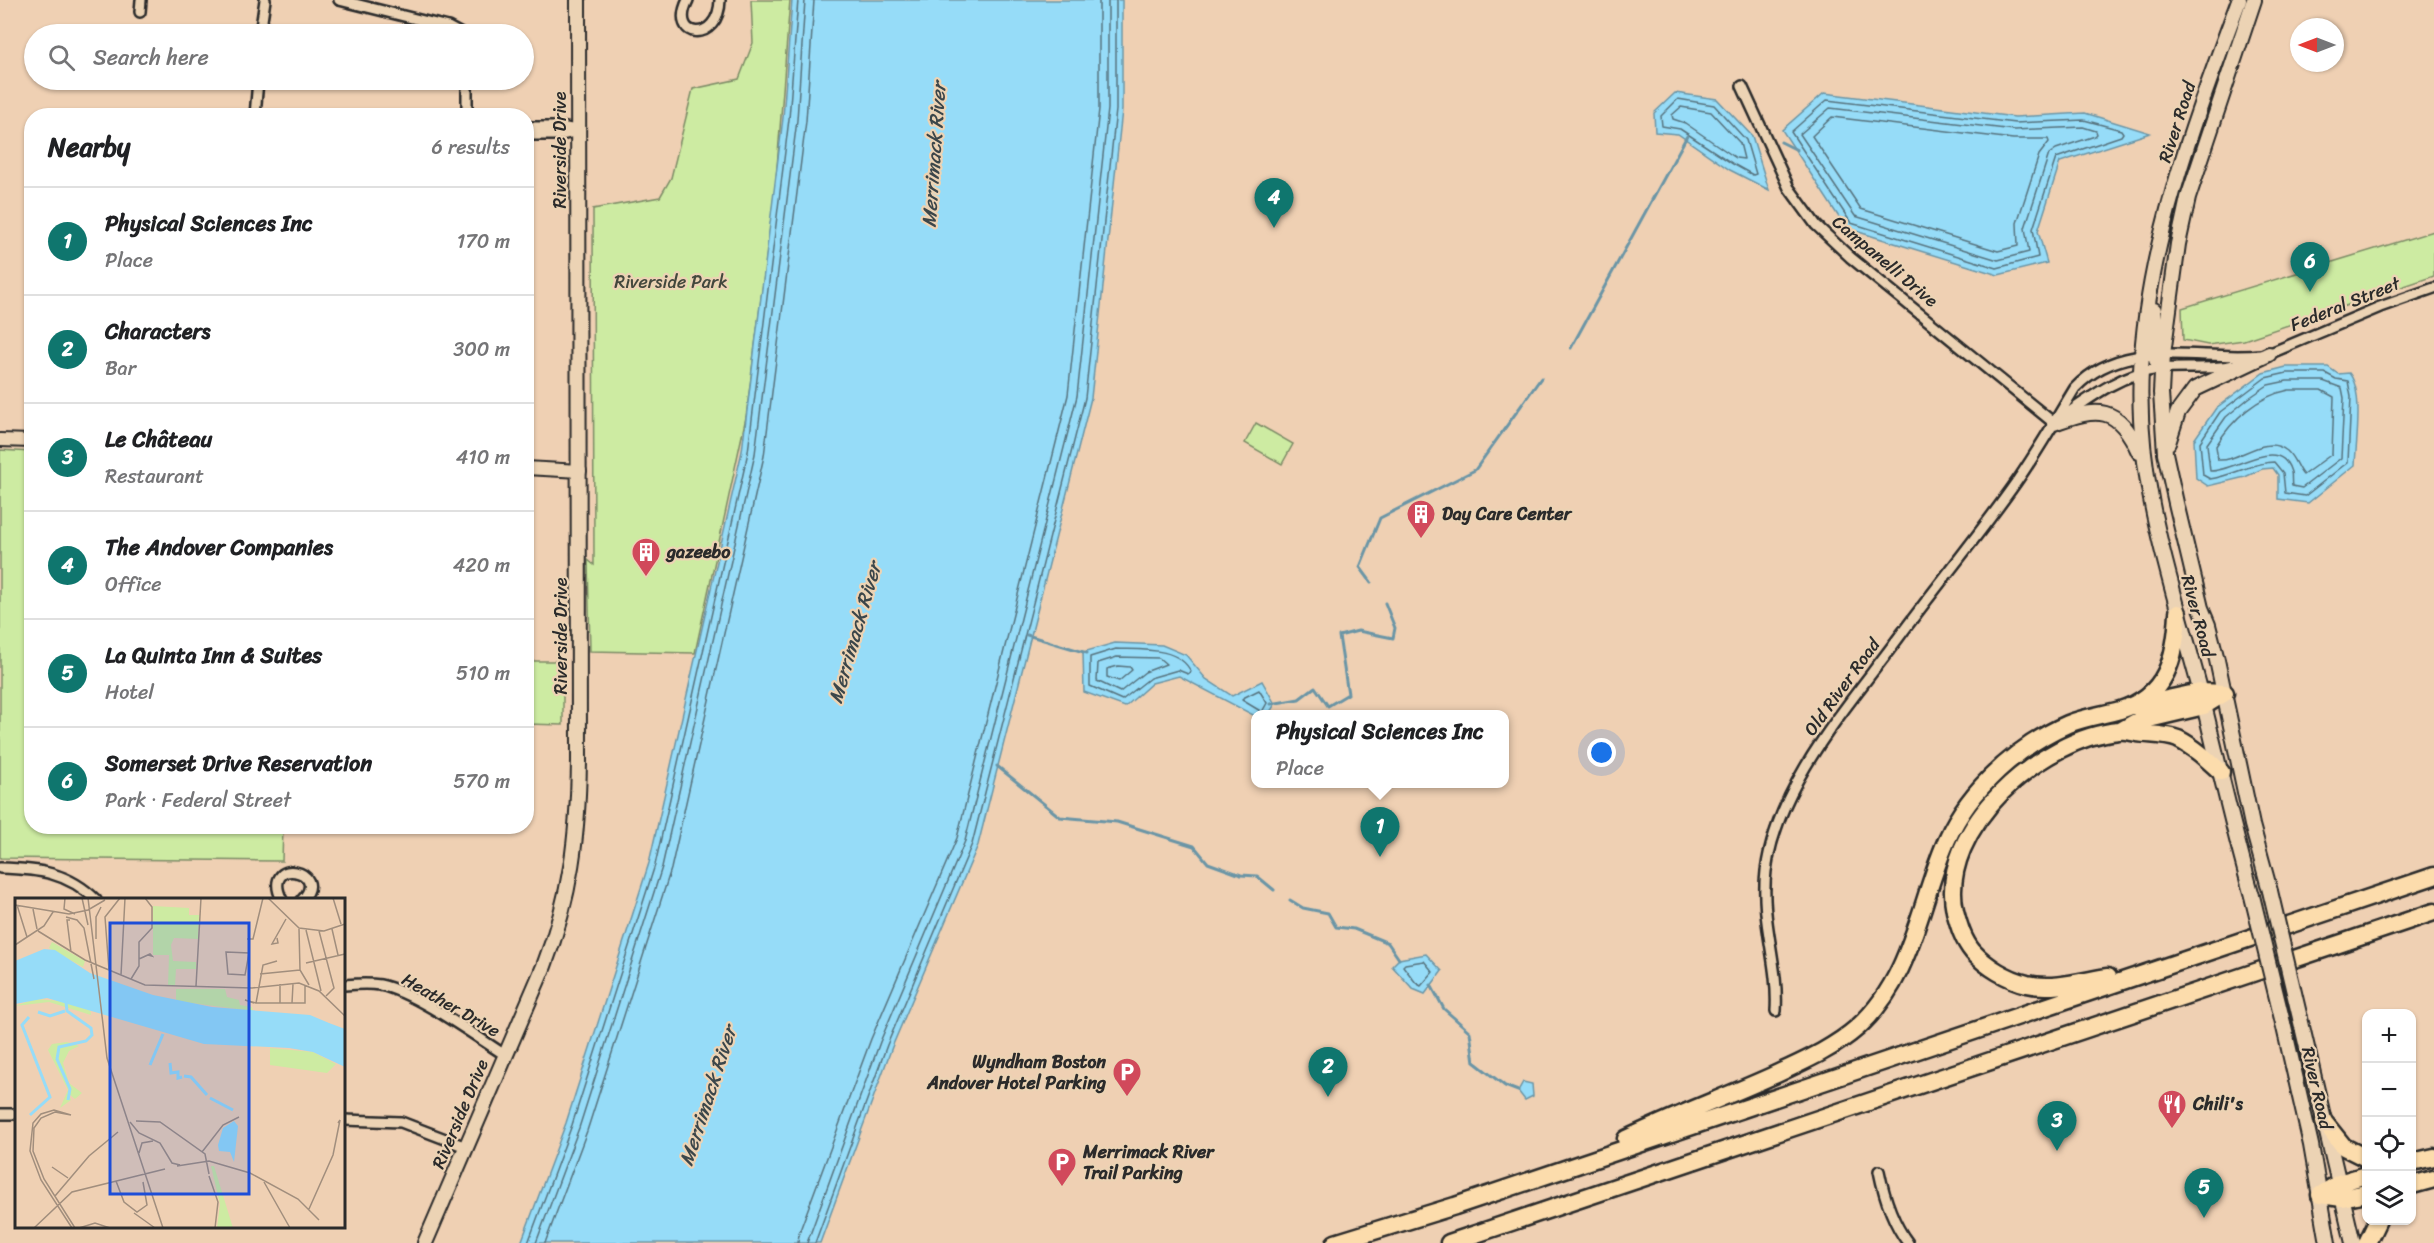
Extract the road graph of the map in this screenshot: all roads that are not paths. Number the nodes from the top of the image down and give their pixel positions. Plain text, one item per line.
1 (141, 0) edge
2 (265, 0) edge
3 (339, 0) edge
4 (578, 0) edge
5 (688, 0) edge
6 (720, 0) edge
7 (2239, 0) edge
8 (2254, 0) edge
9 (140, 12) dead end
10 (261, 24) edge
11 (436, 24) edge
12 (1742, 86) dead end
13 (257, 90) edge
14 (467, 90) edge
15 (256, 108) edge
16 (467, 108) edge
17 (534, 127) edge
18 (578, 131) junction
19 (534, 135) edge
20 (2434, 288) edge
21 (2153, 354) junction
22 (2269, 354) junction
23 (2161, 369) junction
24 (2140, 372) junction
25 (2054, 423) junction
26 (0, 440) edge
27 (24, 441) edge
28 (2165, 453) junction
29 (2144, 462) junction
30 (534, 468) edge
31 (580, 471) junction
32 (2178, 613) junction
33 (2225, 693) junction
34 (2202, 699) junction
35 (2122, 709) junction
36 (2122, 730) junction
37 (2221, 772) junction
38 (0, 868) edge
39 (2434, 876) edge
40 (94, 898) edge
41 (281, 898) edge
42 (303, 898) edge
43 (2434, 912) edge
44 (2434, 924) edge
45 (2332, 946) junction
46 (2156, 969) junction
47 (345, 985) edge
48 (1776, 1011) dead end
49 (505, 1055) junction
50 (345, 1120) edge
51 (2324, 1122) junction
52 (466, 1148) junction
53 (2362, 1156) edge
54 (2434, 1157) edge
55 (2416, 1161) edge
56 (1879, 1171) dead end
57 (1552, 1173) junction
58 (2362, 1178) edge
59 (2341, 1191) junction
60 (2362, 1193) edge
61 (2320, 1195) junction
62 (2376, 1225) edge
63 (425, 1243) edge
64 (1335, 1243) edge
65 (1449, 1243) edge
66 (1908, 1243) edge
67 (2328, 1243) edge
68 (2353, 1243) edge
69 (2367, 1243) edge

1 - 9 street
2 - 10 street
3 - 11 street
4 - 18 main road, Riverside Drive
5 - 6 street
7 - 21 main road, River Road
8 - 21 main road, River Road
12 - 25 street, Campanelli Drive
13 - 15 street
14 - 16 street
17 - 18 street
18 - 19 street
18 - 31 main road, Riverside Drive
20 - 22 street, Federal Street
21 - 22 street, Federal Street
21 - 23 main road, River Road
21 - 24 main road, River Road
21 - 25 street, Old River Road
22 - 23 street, Federal Street
22 - 28 main road
23 - 24 street, Federal Street
23 - 28 main road, River Road
24 - 25 street, Old River Road
24 - 29 main road, River Road
25 - 29 main road
25 - 48 street, Old River Road
26 - 27 street
28 - 33 main road, River Road
29 - 32 main road, River Road
30 - 31 street
31 - 49 main road, Riverside Drive
32 - 34 main road, River Road
32 - 35 highway
33 - 34 highway
33 - 51 main road, River Road, bridge
34 - 35 highway
34 - 36 highway
34 - 37 main road, River Road
35 - 57 highway
36 - 37 highway
36 - 46 highway
37 - 61 main road, River Road, bridge
38 - 40 street
39 - 46 highway
41 - 42 street
43 - 45 highway
44 - 45 highway
45 - 65 highway
46 - 57 highway
47 - 49 street, Heather Drive
49 - 52 main road, Riverside Drive
50 - 52 street
51 - 53 highway
51 - 59 main road, River Road
52 - 63 main road, Riverside Drive
54 - 55 highway
56 - 66 street
57 - 64 highway
58 - 59 highway
59 - 60 highway
59 - 61 highway
59 - 68 main road, River Road
61 - 67 main road, River Road
62 - 69 highway

